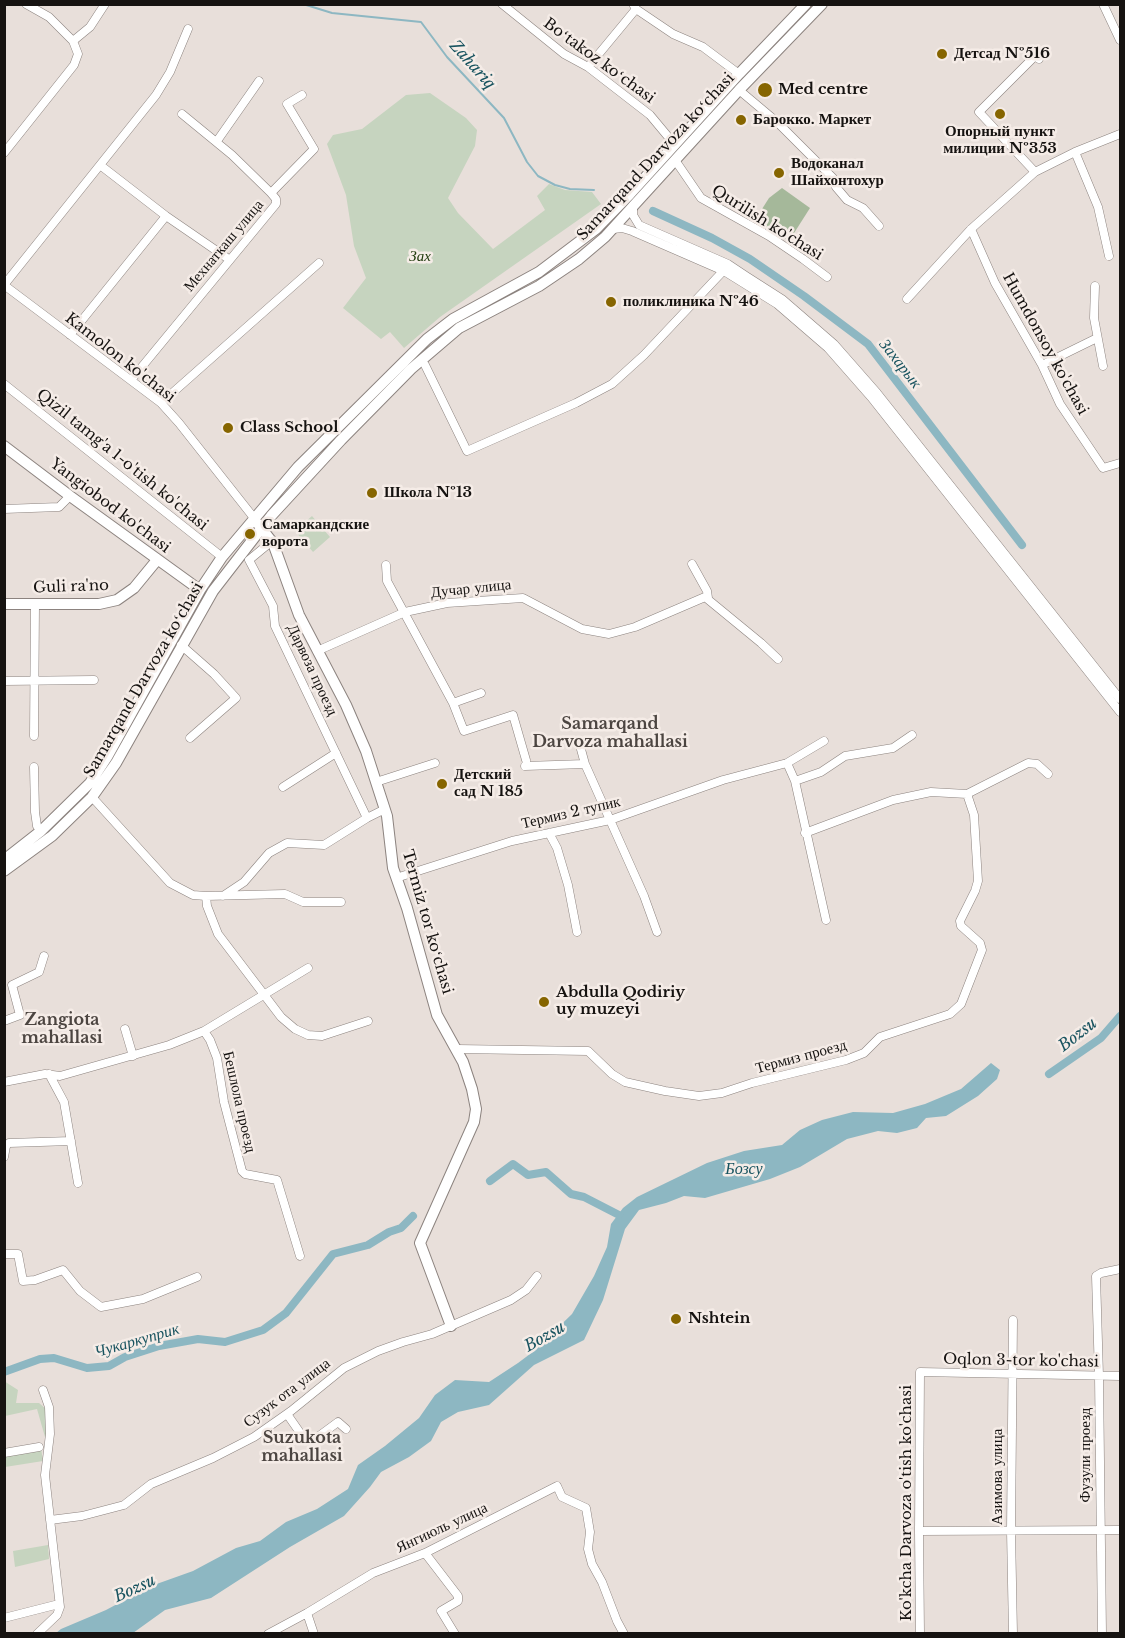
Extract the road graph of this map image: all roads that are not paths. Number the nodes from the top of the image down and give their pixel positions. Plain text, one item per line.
1 (26, 4) edge
2 (105, 4) edge
3 (502, 4) edge
4 (806, 4) edge
5 (822, 4) edge
6 (1102, 4) edge
7 (634, 7) edge
8 (188, 28) dead end
9 (1120, 40) edge
10 (73, 41) junction
11 (1039, 59) dead end
12 (588, 68) junction
13 (739, 74) junction
14 (260, 81) dead end
15 (739, 90) junction
16 (302, 95) dead end
17 (182, 114) dead end
18 (1120, 134) edge
19 (217, 141) junction
20 (675, 145) junction
21 (1075, 152) junction
22 (4, 153) edge
23 (675, 160) junction
24 (100, 165) junction
25 (1035, 172) junction
26 (271, 193) junction
27 (637, 204) junction
28 (166, 216) junction
29 (617, 217) junction
30 (639, 225) junction
31 (879, 226) dead end
32 (613, 229) junction
33 (971, 229) junction
34 (632, 231) junction
35 (1109, 256) dead end
36 (230, 260) junction
37 (319, 263) dead end
38 (726, 268) junction
39 (827, 277) dead end
40 (4, 285) edge
41 (1095, 286) dead end
42 (907, 299) dead end
43 (70, 335) junction
44 (1097, 338) junction
45 (1042, 365) junction
46 (425, 366) dead end
47 (1103, 366) dead end
48 (131, 380) junction
49 (4, 384) edge
50 (161, 403) junction
51 (4, 446) edge
52 (1120, 463) edge
53 (70, 496) junction
54 (4, 509) edge
55 (254, 518) junction
56 (262, 528) junction
57 (272, 541) junction
58 (222, 557) junction
59 (157, 560) junction
60 (692, 564) dead end
61 (386, 565) dead end
62 (200, 590) junction
63 (708, 598) junction
64 (4, 604) edge
65 (35, 604) junction
66 (405, 612) junction
67 (181, 645) junction
68 (318, 651) junction
69 (777, 659) dead end
70 (94, 680) dead end
71 (4, 681) edge
72 (35, 681) junction
73 (481, 693) dead end
74 (1120, 699) edge
75 (453, 703) junction
76 (1120, 712) edge
77 (912, 735) dead end
78 (34, 736) dead end
79 (190, 738) dead end
80 (824, 741) dead end
81 (579, 742) dead end
82 (336, 753) junction
83 (435, 763) dead end
84 (786, 763) junction
85 (585, 764) junction
86 (34, 767) dead end
87 (1048, 774) dead end
88 (376, 782) junction
89 (795, 782) junction
90 (284, 787) dead end
91 (967, 794) junction
92 (92, 797) junction
93 (385, 809) junction
94 (367, 818) junction
95 (610, 820) junction
96 (41, 831) junction
97 (805, 832) junction
98 (549, 833) junction
99 (4, 860) edge
100 (4, 871) edge
101 (396, 878) junction
102 (206, 896) junction
103 (223, 896) junction
104 (341, 902) dead end
105 (826, 920) dead end
106 (577, 932) dead end
107 (657, 932) dead end
108 (44, 956) dead end
109 (308, 968) dead end
110 (265, 995) junction
111 (4, 1021) edge
112 (368, 1021) dead end
113 (125, 1029) dead end
114 (204, 1031) junction
115 (456, 1049) junction
116 (133, 1056) junction
117 (49, 1074) junction
118 (4, 1082) edge
119 (70, 1141) junction
120 (4, 1157) edge
121 (78, 1182) dead end
122 (4, 1254) edge
123 (300, 1256) dead end
124 (1120, 1269) edge
125 (537, 1276) dead end
126 (197, 1277) dead end
127 (1013, 1320) dead end
128 (451, 1326) junction
129 (920, 1372) joint
130 (1012, 1374) junction
131 (1099, 1376) junction
132 (1120, 1376) edge
133 (43, 1390) dead end
134 (287, 1414) junction
135 (346, 1429) dead end
136 (39, 1447) dead end
137 (4, 1453) edge
138 (50, 1520) junction
139 (1100, 1530) junction
140 (1120, 1530) edge
141 (919, 1531) junction
142 (1011, 1531) junction
143 (425, 1553) junction
144 (55, 1605) dead end
145 (307, 1613) junction
146 (4, 1618) edge
147 (37, 1634) edge
148 (268, 1634) edge
149 (314, 1634) edge
150 (455, 1634) edge
151 (624, 1634) edge
152 (920, 1634) edge
153 (1013, 1634) edge
154 (1102, 1634) edge

1 - 10 street
2 - 10 street
3 - 12 street, Boʻtakoz koʻchasi
4 - 13 main road, Samarqand Darvoza koʻchasi
5 - 15 main road, Samarqand Darvoza koʻchasi
6 - 9 street
7 - 12 street
7 - 13 street
8 - 24 street
10 - 22 street
11 - 25 street
12 - 20 street, Boʻtakoz koʻchasi
13 - 20 main road, Samarqand Darvoza koʻchasi
14 - 19 street
15 - 23 main road, Samarqand Darvoza koʻchasi
15 - 31 street
16 - 26 street
17 - 19 street, Мехнаткаш улица
18 - 21 street
19 - 26 street, Мехнаткаш улица
20 - 29 main road, Samarqand Darvoza koʻchasi
21 - 25 street
21 - 35 street
23 - 27 main road, Samarqand Darvoza koʻchasi
23 - 39 street, Qurilish ko'chasi
24 - 28 street
24 - 40 street
25 - 33 street
26 - 36 street, Мехнаткаш улица
27 - 29 main road, Samarqand Darvoza koʻchasi
27 - 30 street
28 - 36 street
28 - 43 street
29 - 30 street
29 - 32 main road, Samarqand Darvoza koʻchasi
29 - 34 street
29 - 55 main road, Samarqand Darvoza koʻchasi
30 - 38 street
32 - 34 street
32 - 56 main road, Samarqand Darvoza koʻchasi
33 - 42 street
33 - 45 street, Humdonsoy ko'chasi
34 - 38 street
36 - 48 street, Мехнаткаш улица
37 - 50 street
38 - 46 street
38 - 74 street
38 - 76 street
40 - 43 street, Kamolon ko'chasi
41 - 44 street
43 - 48 street, Kamolon ko'chasi
44 - 45 street
44 - 47 street
45 - 52 street, Humdonsoy ko'chasi
48 - 50 street, Kamolon ko'chasi
49 - 58 street, Qizil tamg'a 1-o'tish ko'chasi
50 - 55 street, Kamolon ko'chasi
51 - 53 main road, Yangiobod ko'chasi
53 - 54 street
53 - 59 main road, Yangiobod ko'chasi
55 - 56 main road, Termiz tor koʻchasi
55 - 58 main road, Samarqand Darvoza koʻchasi
56 - 57 main road, Termiz tor koʻchasi
56 - 67 main road, Samarqand Darvoza koʻchasi
57 - 68 main road, Termiz tor koʻchasi
57 - 82 street, Дарвоза проезд
58 - 62 main road, Samarqand Darvoza koʻchasi
59 - 62 main road, Yangiobod ko'chasi
59 - 65 main road, Guli ra'no
60 - 63 street
61 - 66 street
62 - 96 main road, Samarqand Darvoza koʻchasi
63 - 66 street, Дучар улица
63 - 69 street
64 - 65 main road, Guli ra'no
65 - 72 street
66 - 68 street, Дучар улица
66 - 75 street
67 - 79 street
67 - 92 main road, Samarqand Darvoza koʻchasi
68 - 88 main road, Termiz tor koʻchasi
70 - 72 street
71 - 72 street
72 - 78 street
73 - 75 street
75 - 85 street
77 - 89 street
80 - 84 street, Термиз 2 тупик
81 - 85 street
82 - 90 street
82 - 94 street, Дарвоза проезд
83 - 88 street
84 - 89 street
84 - 95 street, Термиз 2 тупик
85 - 95 street
86 - 96 street
87 - 91 street
88 - 93 main road, Termiz tor koʻchasi
89 - 97 street
91 - 97 street
91 - 115 street, Термиз проезд
92 - 100 main road, Samarqand Darvoza koʻchasi
92 - 102 street
93 - 94 street
93 - 101 main road, Termiz tor koʻchasi
94 - 103 street
95 - 98 street, Термиз 2 тупик
95 - 107 street
96 - 99 main road, Samarqand Darvoza koʻchasi
97 - 105 street
98 - 101 street, Термиз 2 тупик
98 - 106 street
101 - 115 main road, Termiz tor koʻchasi
102 - 103 street
102 - 110 street
103 - 104 street
108 - 111 street
109 - 110 street
110 - 112 street
110 - 114 street
113 - 116 street
114 - 116 street
114 - 123 street, Бешлола проезд
115 - 128 main road, Termiz tor koʻchasi
116 - 117 street
117 - 118 street
117 - 119 street
119 - 120 street
119 - 121 street
122 - 126 street
124 - 131 street, Фузули проезд
125 - 128 street, Сузук ота улица
127 - 130 street, Азимова улица
128 - 134 street, Сузук ота улица
129 - 130 street, Oqlon 3-tor ko'chasi
129 - 141 street, Ko'kcha Darvoza o'tish ko'chasi
130 - 131 street, Oqlon 3-tor ko'chasi
130 - 142 street, Азимова улица
131 - 132 street, Oqlon 3-tor ko'chasi
131 - 139 street, Фузули проезд
133 - 138 street
134 - 135 street
134 - 138 street, Сузук ота улица
136 - 137 street
138 - 147 street
139 - 140 street
139 - 142 street
139 - 154 street, Фузули проезд
141 - 142 street
141 - 152 street, Ko'kcha Darvoza o'tish ko'chasi
142 - 153 street, Азимова улица
143 - 145 street, Янгиюль улица
143 - 150 street
143 - 151 street, Янгиюль улица
144 - 146 street
145 - 148 street, Янгиюль улица
145 - 149 street

